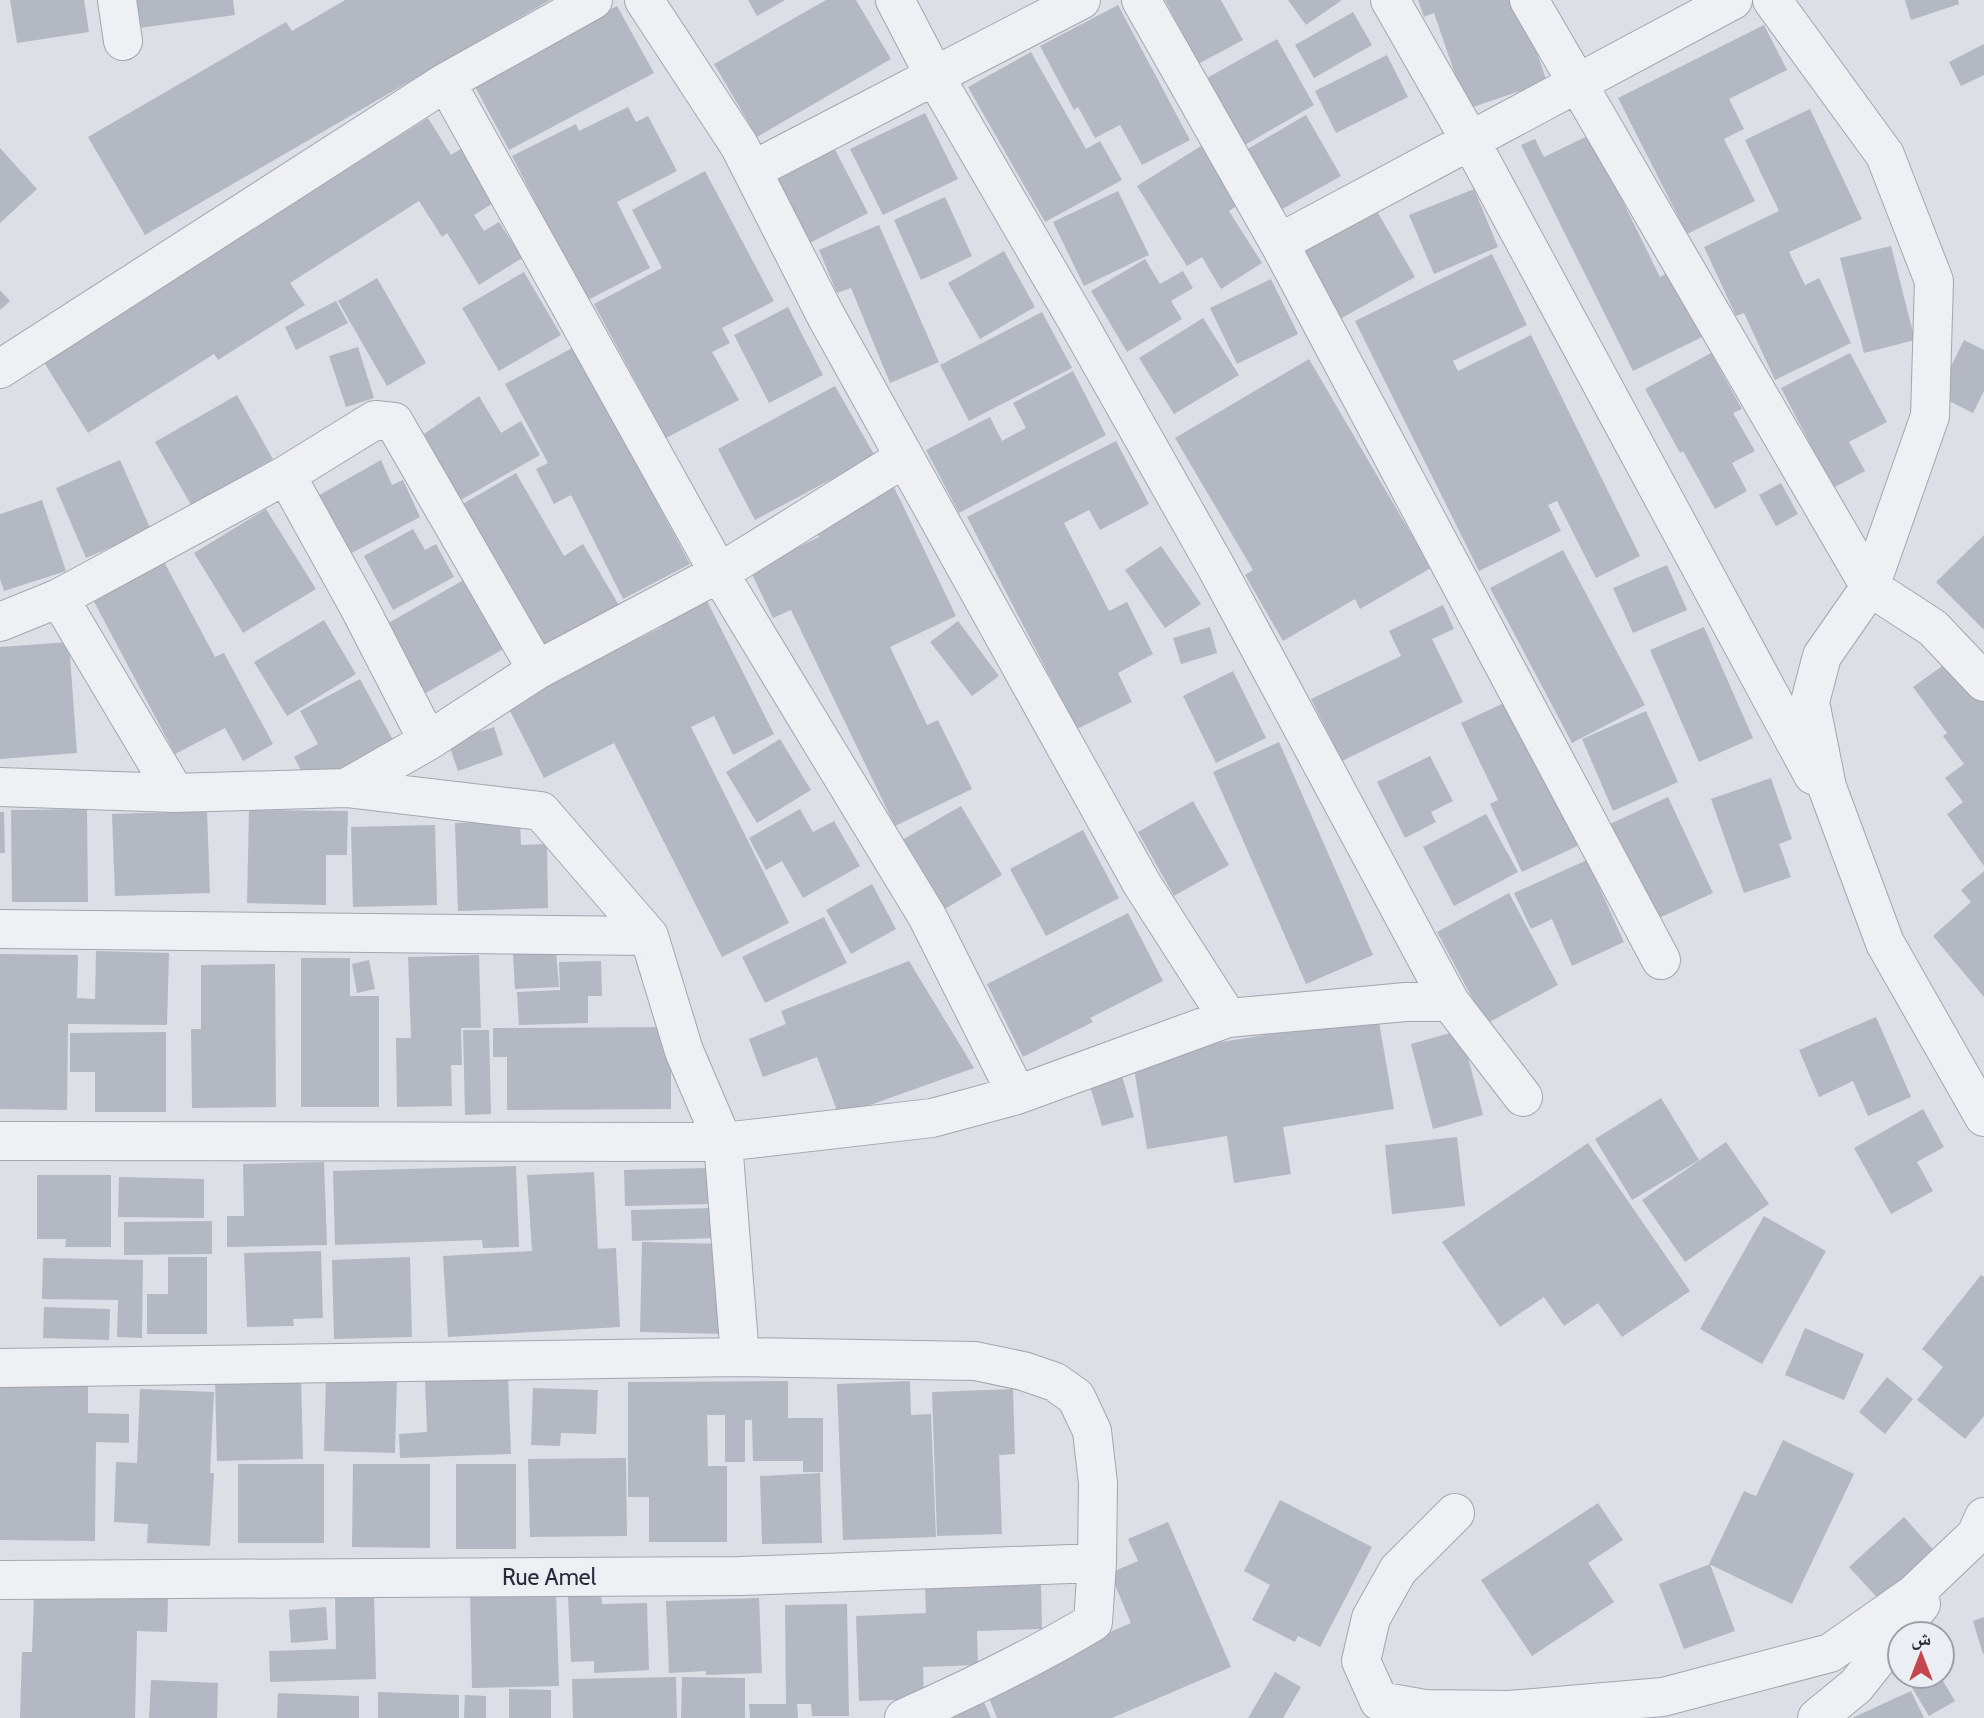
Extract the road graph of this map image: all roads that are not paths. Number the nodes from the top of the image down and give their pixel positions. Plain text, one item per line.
1 (117, 0) edge
2 (593, 0) edge
3 (644, 0) edge
4 (895, 0) edge
5 (1082, 0) edge
6 (1141, 0) edge
7 (1390, 0) edge
8 (1530, 0) edge
9 (1733, 0) edge
10 (1772, 0) edge
11 (123, 41) dead end
12 (934, 75) junction
13 (446, 82) junction
14 (1576, 82) junction
15 (1471, 142) junction
16 (753, 170) junction
17 (1279, 243) junction
18 (0, 369) edge
19 (904, 458) junction
20 (286, 475) junction
21 (719, 573) junction
22 (1870, 587) junction
23 (58, 598) junction
24 (0, 622) edge
25 (537, 670) junction
26 (1984, 682) edge
27 (428, 741) junction
28 (0, 787) edge
29 (346, 788) junction
30 (175, 793) junction
31 (1848, 842) junction
32 (0, 929) edge
33 (649, 936) junction
34 (1661, 960) dead end
35 (1450, 1002) junction
36 (1228, 1018) junction
37 (1017, 1095) junction
38 (1523, 1097) dead end
39 (1984, 1117) edge
40 (0, 1141) edge
41 (723, 1142) junction
42 (740, 1357) junction
43 (0, 1368) edge
44 (1455, 1513) dead end
45 (1980, 1526) edge
46 (1097, 1563) junction
47 (0, 1580) edge
48 (904, 1718) edge
49 (1817, 1718) edge

1 - 11 street
2 - 13 street
3 - 16 street
4 - 12 street
5 - 12 street
6 - 17 street
7 - 15 street
8 - 14 street
9 - 14 street
10 - 22 street
12 - 16 street
12 - 35 street
13 - 18 street
13 - 21 street
14 - 15 street
14 - 22 street
15 - 17 street
15 - 31 street
16 - 19 street
17 - 34 street
19 - 21 street
19 - 36 street
20 - 23 street
20 - 25 street
20 - 27 street
21 - 25 street
21 - 37 street
22 - 26 street
22 - 31 street
23 - 24 street
23 - 30 street
25 - 27 street
27 - 29 street
28 - 30 street
29 - 30 street
29 - 33 street
31 - 39 street
32 - 33 street
33 - 41 street
35 - 36 street
35 - 38 street
36 - 37 street
37 - 41 street
40 - 41 street
41 - 42 street
42 - 43 street
42 - 46 street
44 - 45 street
45 - 49 street
46 - 47 street, Rue Amel
46 - 48 street

